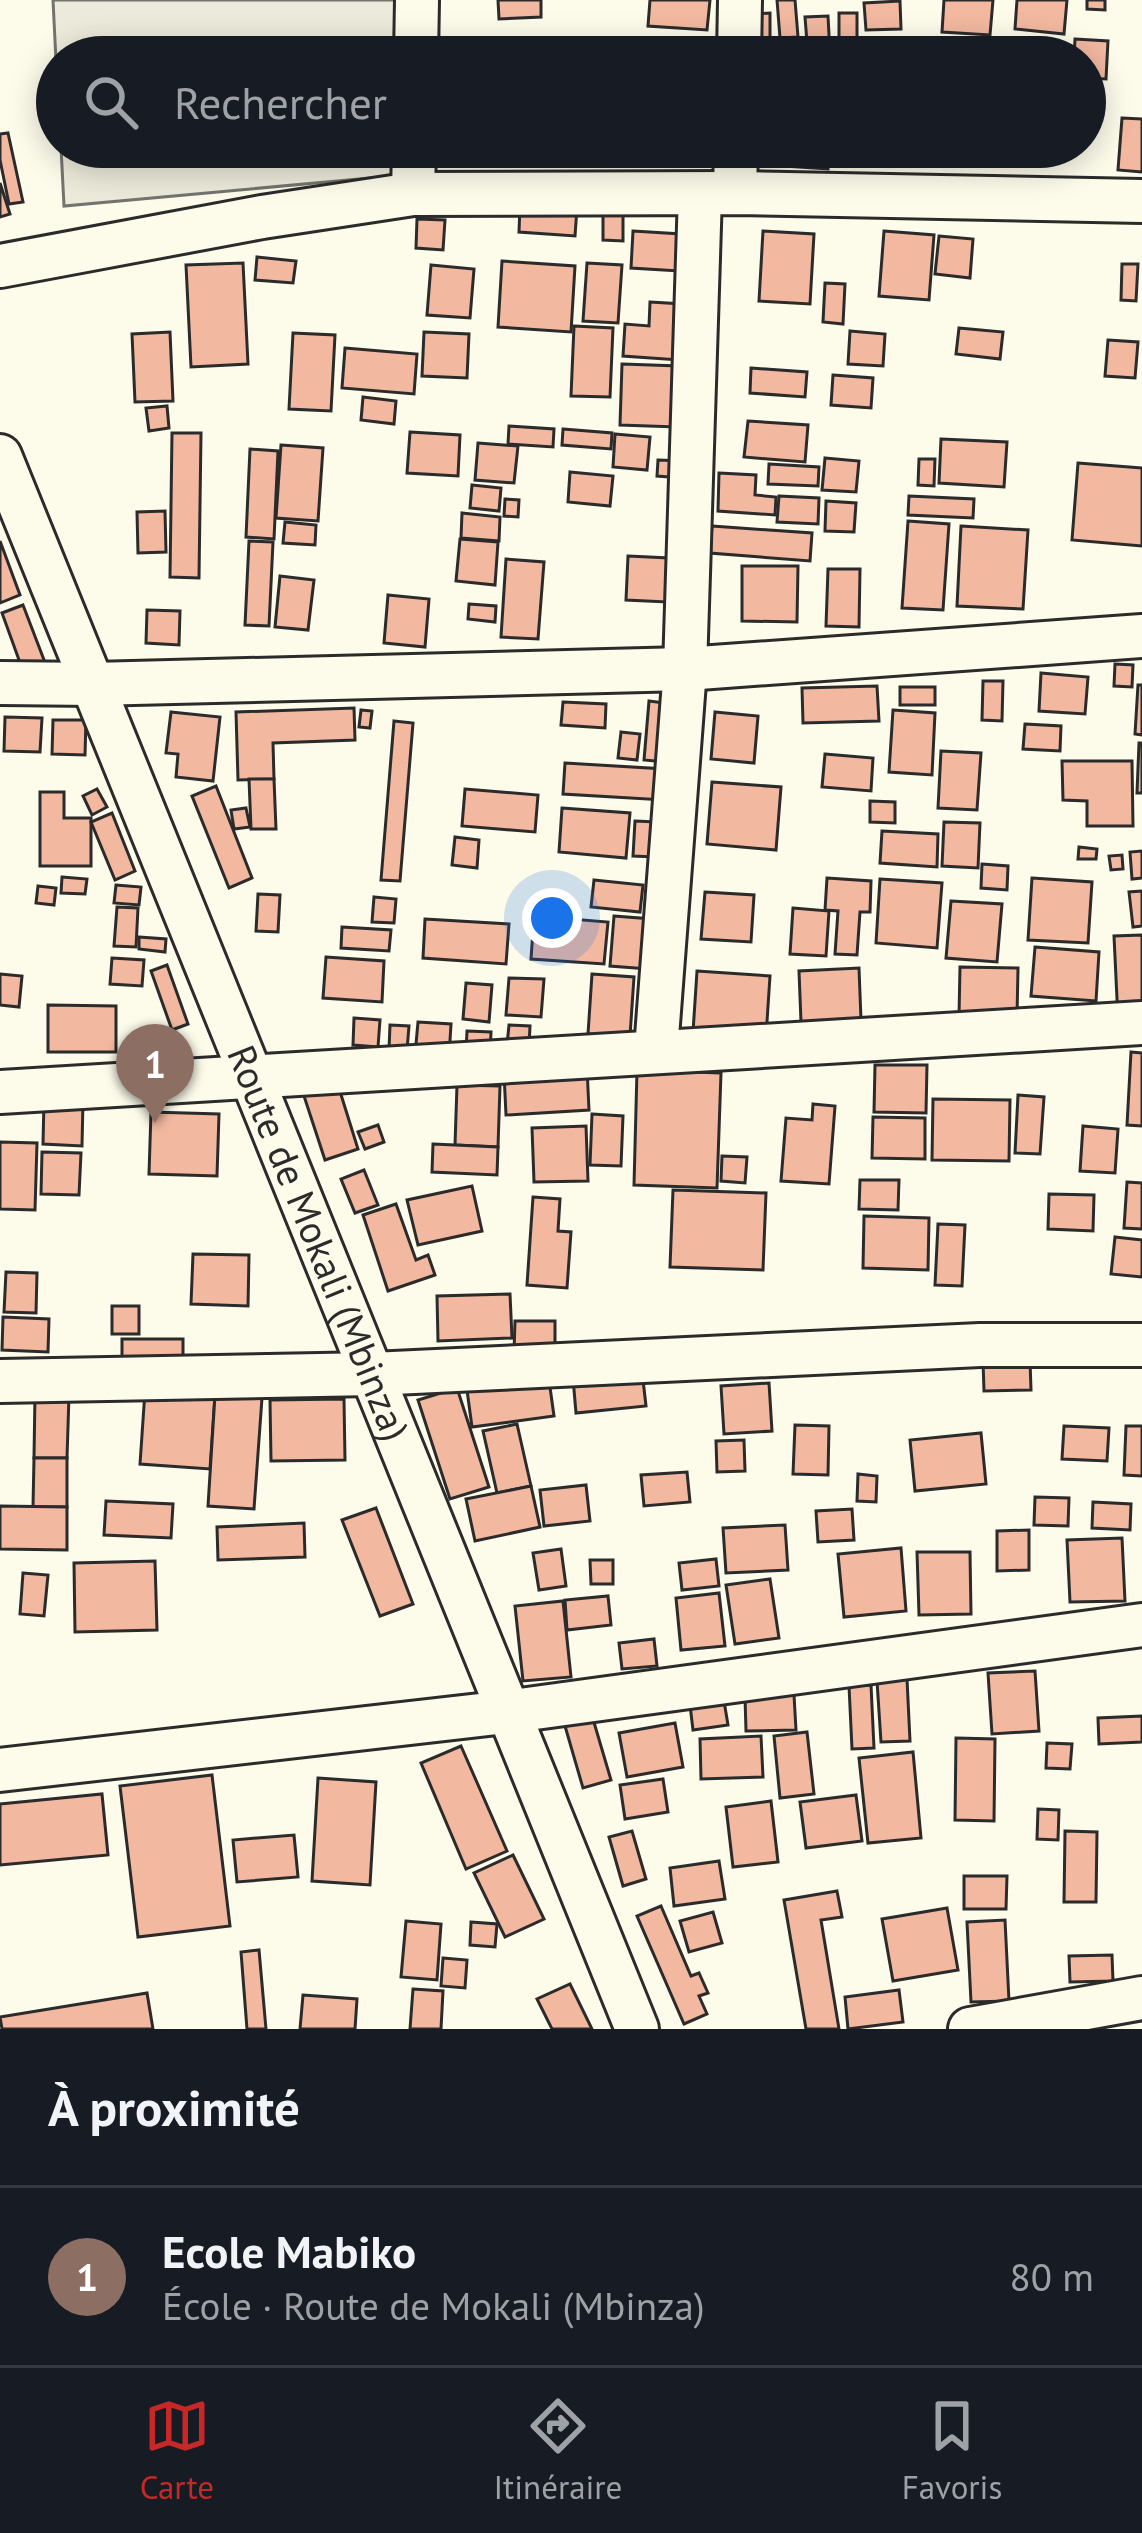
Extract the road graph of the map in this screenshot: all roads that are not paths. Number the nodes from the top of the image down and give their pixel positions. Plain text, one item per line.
1 (417, 0) edge
2 (740, 0) edge
3 (416, 36) edge
4 (739, 36) edge
5 (414, 168) edge
6 (728, 168) edge
7 (413, 194) junction
8 (717, 194) junction
9 (1142, 201) edge
10 (0, 266) edge
11 (0, 456) edge
12 (1142, 636) edge
13 (685, 669) junction
14 (0, 683) edge
15 (93, 684) junction
16 (1142, 1023) edge
17 (656, 1050) junction
18 (249, 1077) junction
19 (0, 1092) edge
20 (1142, 1345) edge
21 (372, 1374) junction
22 (0, 1381) edge
23 (1142, 1625) edge
24 (506, 1712) junction
25 (0, 1770) edge
26 (1142, 1998) edge
27 (637, 2029) edge
28 (970, 2029) edge

1 - 3 street
2 - 4 street
5 - 7 street
6 - 8 street
7 - 8 street
7 - 10 street
8 - 9 street
8 - 13 street
11 - 15 street, Route de Mokali (Mbinza)
12 - 13 street
13 - 15 street
13 - 17 street
14 - 15 street
15 - 18 street, Route de Mokali (Mbinza)
16 - 17 street
17 - 18 street
18 - 19 street
18 - 21 street, Route de Mokali (Mbinza)
20 - 21 street
21 - 22 street
21 - 24 street, Route de Mokali (Mbinza)
23 - 24 street
24 - 25 street
24 - 27 street, Route de Mokali (Mbinza)
26 - 28 street

